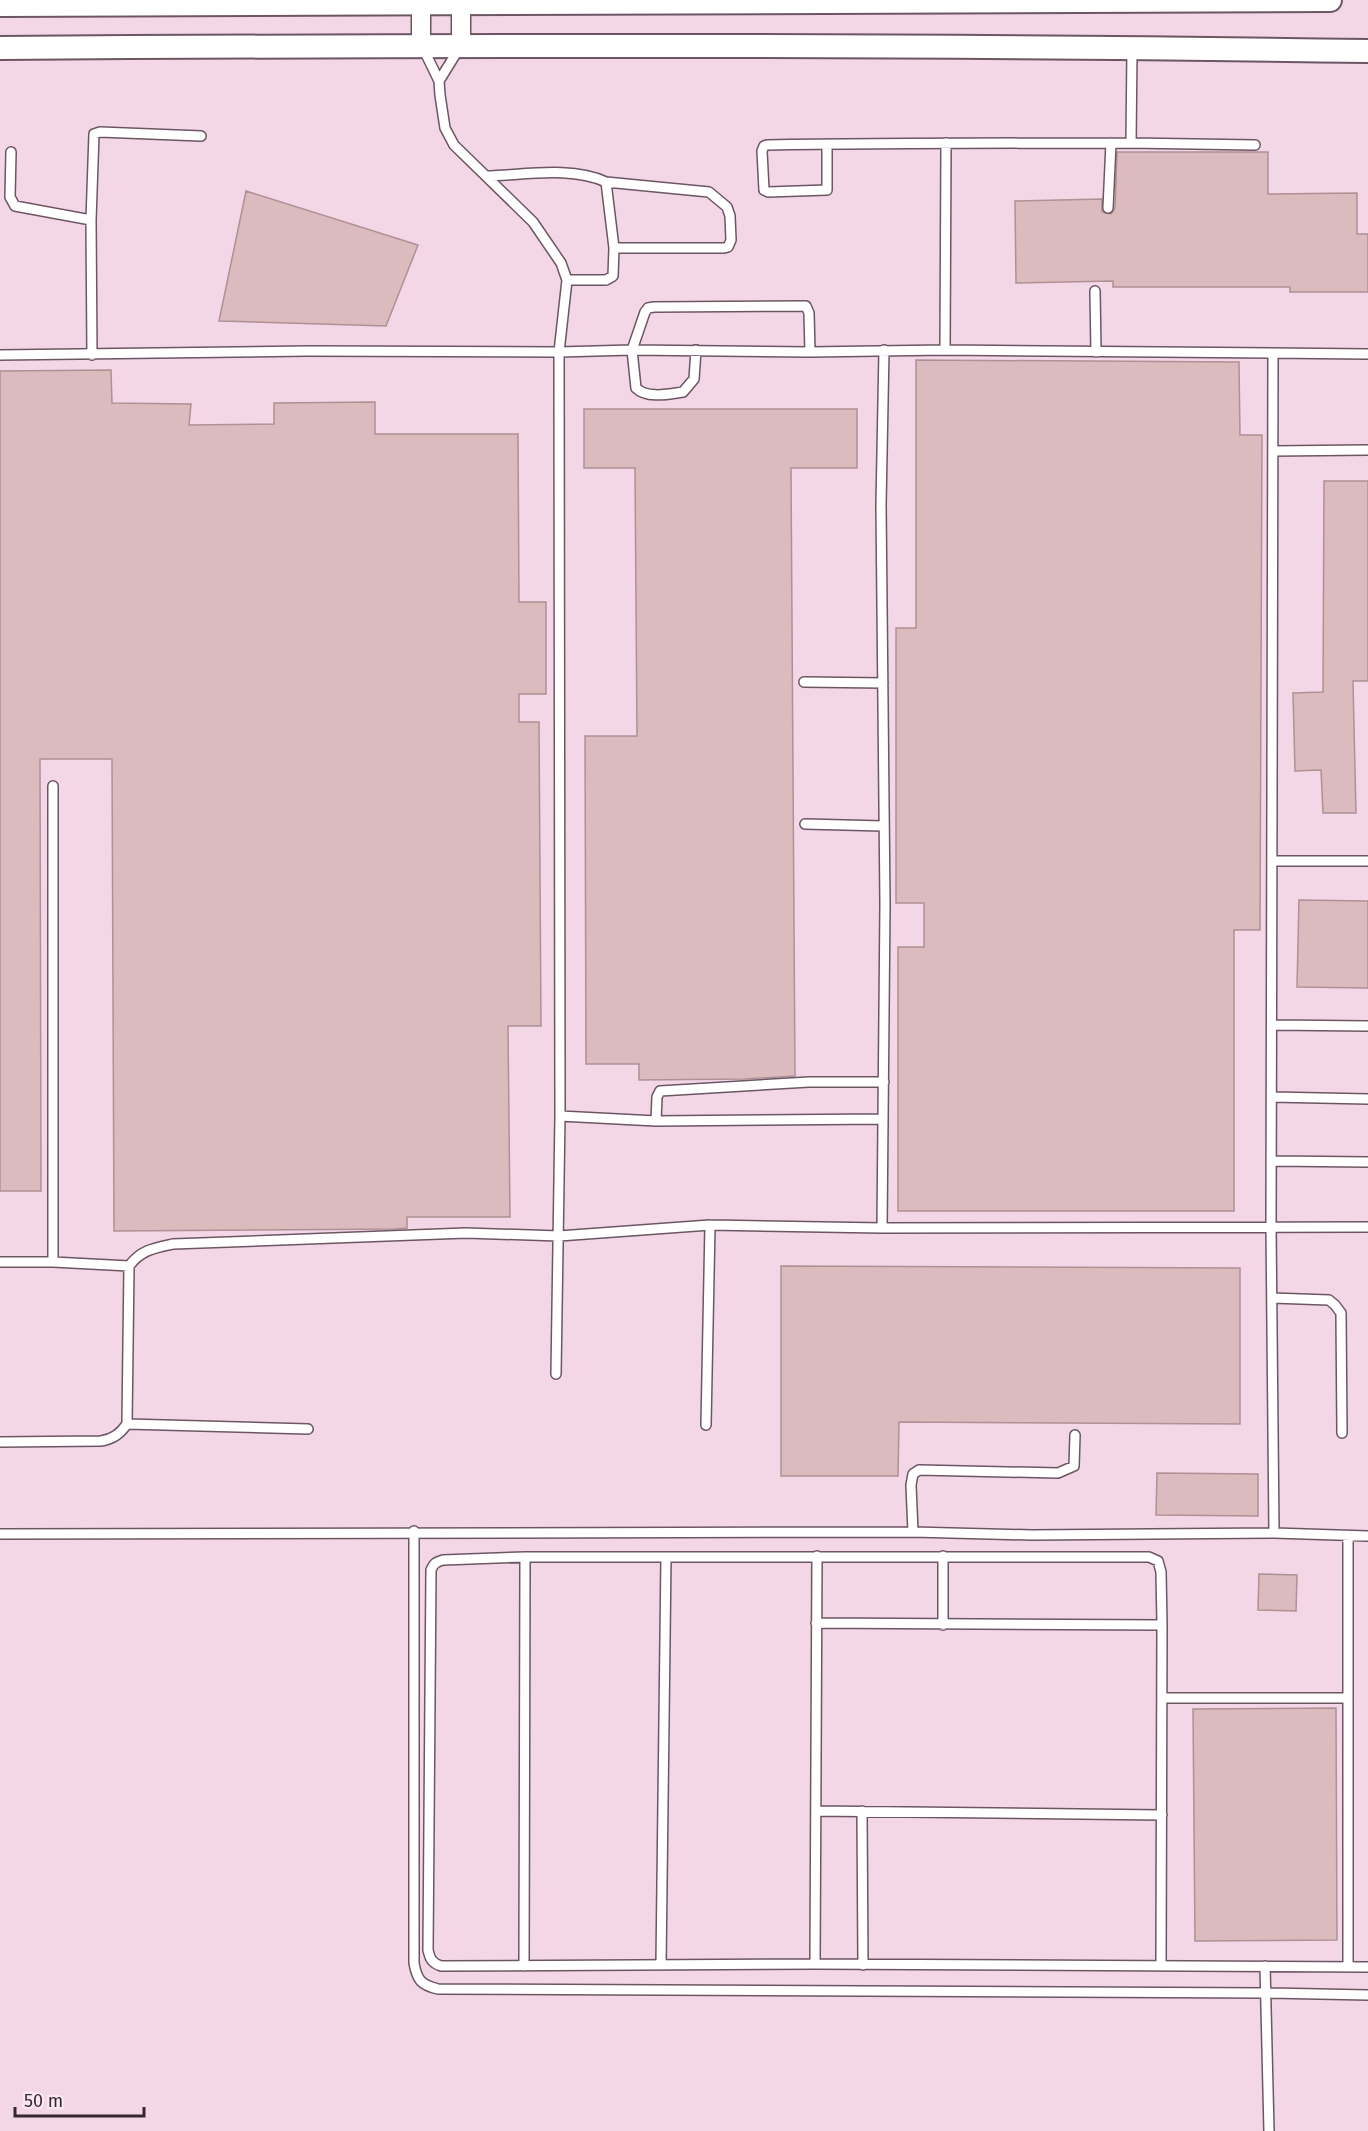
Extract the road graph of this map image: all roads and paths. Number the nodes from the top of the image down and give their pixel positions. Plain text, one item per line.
1 (1120, 0) edge
2 (1330, 0) edge
3 (917, 1) edge
4 (421, 2) edge
5 (461, 2) edge
6 (576, 2) edge
7 (617, 2) edge
8 (298, 3) edge
9 (0, 5) edge
10 (421, 45) junction
11 (461, 45) junction
12 (1132, 47) junction
13 (0, 48) edge
14 (1368, 51) edge
15 (440, 81) junction
16 (201, 135) dead end
17 (946, 143) junction
18 (1111, 143) junction
19 (1131, 143) junction
20 (827, 144) junction
21 (1255, 145) dead end
22 (11, 152) dead end
23 (488, 176) junction
24 (606, 182) junction
25 (1108, 208) dead end
26 (91, 220) junction
27 (614, 248) junction
28 (567, 280) junction
29 (1095, 291) dead end
30 (632, 350) junction
31 (696, 350) junction
32 (884, 350) junction
33 (945, 350) junction
34 (559, 352) junction
35 (810, 352) junction
36 (1096, 352) junction
37 (1273, 354) junction
38 (1368, 354) edge
39 (0, 355) edge
40 (92, 355) junction
41 (1368, 450) edge
42 (1273, 451) junction
43 (804, 682) dead end
44 (883, 683) junction
45 (53, 786) dead end
46 (805, 824) dead end
47 (883, 826) junction
48 (1272, 861) junction
49 (1368, 861) edge
50 (1272, 1025) junction
51 (1368, 1026) edge
52 (884, 1082) junction
53 (1272, 1097) junction
54 (1368, 1099) edge
55 (560, 1116) junction
56 (882, 1119) junction
57 (656, 1121) junction
58 (1272, 1161) junction
59 (1368, 1162) edge
60 (710, 1225) junction
61 (1271, 1226) junction
62 (1368, 1227) edge
63 (882, 1228) junction
64 (559, 1236) junction
65 (0, 1262) edge
66 (53, 1262) junction
67 (129, 1266) junction
68 (1272, 1298) junction
69 (555, 1374) dead end
70 (127, 1424) junction
71 (706, 1425) dead end
72 (309, 1429) dead end
73 (1342, 1433) dead end
74 (1075, 1436) dead end
75 (0, 1442) edge
76 (414, 1532) junction
77 (913, 1532) junction
78 (0, 1533) edge
79 (1274, 1533) junction
80 (1348, 1536) junction
81 (1368, 1536) edge
82 (817, 1556) junction
83 (943, 1556) junction
84 (525, 1557) junction
85 (666, 1557) junction
86 (816, 1623) junction
87 (943, 1625) junction
88 (1162, 1625) junction
89 (1162, 1698) junction
90 (1348, 1698) junction
91 (817, 1811) junction
92 (862, 1811) junction
93 (1162, 1815) junction
94 (815, 1964) junction
95 (661, 1965) junction
96 (863, 1965) junction
97 (1161, 1965) junction
98 (524, 1966) junction
99 (1264, 1966) junction
100 (1348, 1967) junction
101 (1368, 1967) edge
102 (1266, 1993) junction
103 (1368, 1995) edge
104 (1269, 2131) edge

1 - 2 street
1 - 3 street
3 - 7 street
4 - 5 street
4 - 8 street
4 - 10 street
5 - 6 street
5 - 11 street
6 - 7 street
8 - 9 street
10 - 11 street
10 - 13 street
10 - 15 lane
11 - 12 street
11 - 15 lane
12 - 14 street
12 - 19 lane
15 - 23 lane
16 - 26 lane
17 - 18 lane
17 - 20 lane
17 - 33 lane
18 - 19 lane
18 - 25 lane
19 - 21 lane
20 - 20 lane
22 - 26 lane
23 - 24 lane
23 - 28 lane
24 - 27 lane
24 - 27 lane
26 - 40 lane
27 - 28 lane
28 - 34 lane
29 - 36 lane
30 - 31 lane
30 - 31 lane
30 - 34 lane
30 - 35 lane
31 - 35 lane
32 - 33 lane
32 - 35 lane
32 - 44 lane
33 - 36 lane
34 - 40 lane
34 - 55 lane
36 - 37 lane
37 - 38 lane
37 - 42 lane
39 - 40 lane
41 - 42 lane
42 - 48 lane
43 - 44 lane
44 - 47 lane
45 - 66 lane
46 - 47 lane
47 - 52 lane
48 - 49 lane
48 - 50 lane
50 - 51 lane
50 - 53 lane
52 - 56 lane
52 - 57 lane
53 - 54 lane
53 - 58 lane
55 - 57 lane
55 - 64 lane
56 - 57 lane
56 - 63 lane
58 - 59 lane
58 - 61 lane
60 - 63 lane
60 - 64 lane
60 - 71 lane
61 - 62 lane
61 - 63 lane
61 - 68 lane
64 - 67 lane
64 - 69 lane
65 - 66 lane
66 - 67 lane
67 - 70 lane
68 - 73 lane
68 - 79 lane
70 - 72 lane
70 - 75 lane
74 - 77 lane
76 - 77 lane
76 - 78 lane
76 - 102 lane
77 - 79 lane
79 - 80 lane
80 - 81 lane
80 - 90 lane
82 - 83 lane
82 - 85 lane
82 - 86 lane
83 - 87 lane
83 - 88 lane
84 - 85 lane
84 - 98 lane
84 - 98 lane
85 - 95 lane
86 - 87 lane
86 - 91 lane
87 - 88 lane
88 - 89 lane
89 - 90 lane
89 - 93 lane
90 - 100 lane
91 - 92 lane
91 - 94 lane
92 - 93 lane
92 - 96 lane
93 - 97 lane
94 - 95 lane
94 - 96 lane
95 - 98 lane
96 - 97 lane
97 - 99 lane
99 - 100 lane
99 - 102 lane
100 - 101 lane
102 - 103 lane
102 - 104 lane

